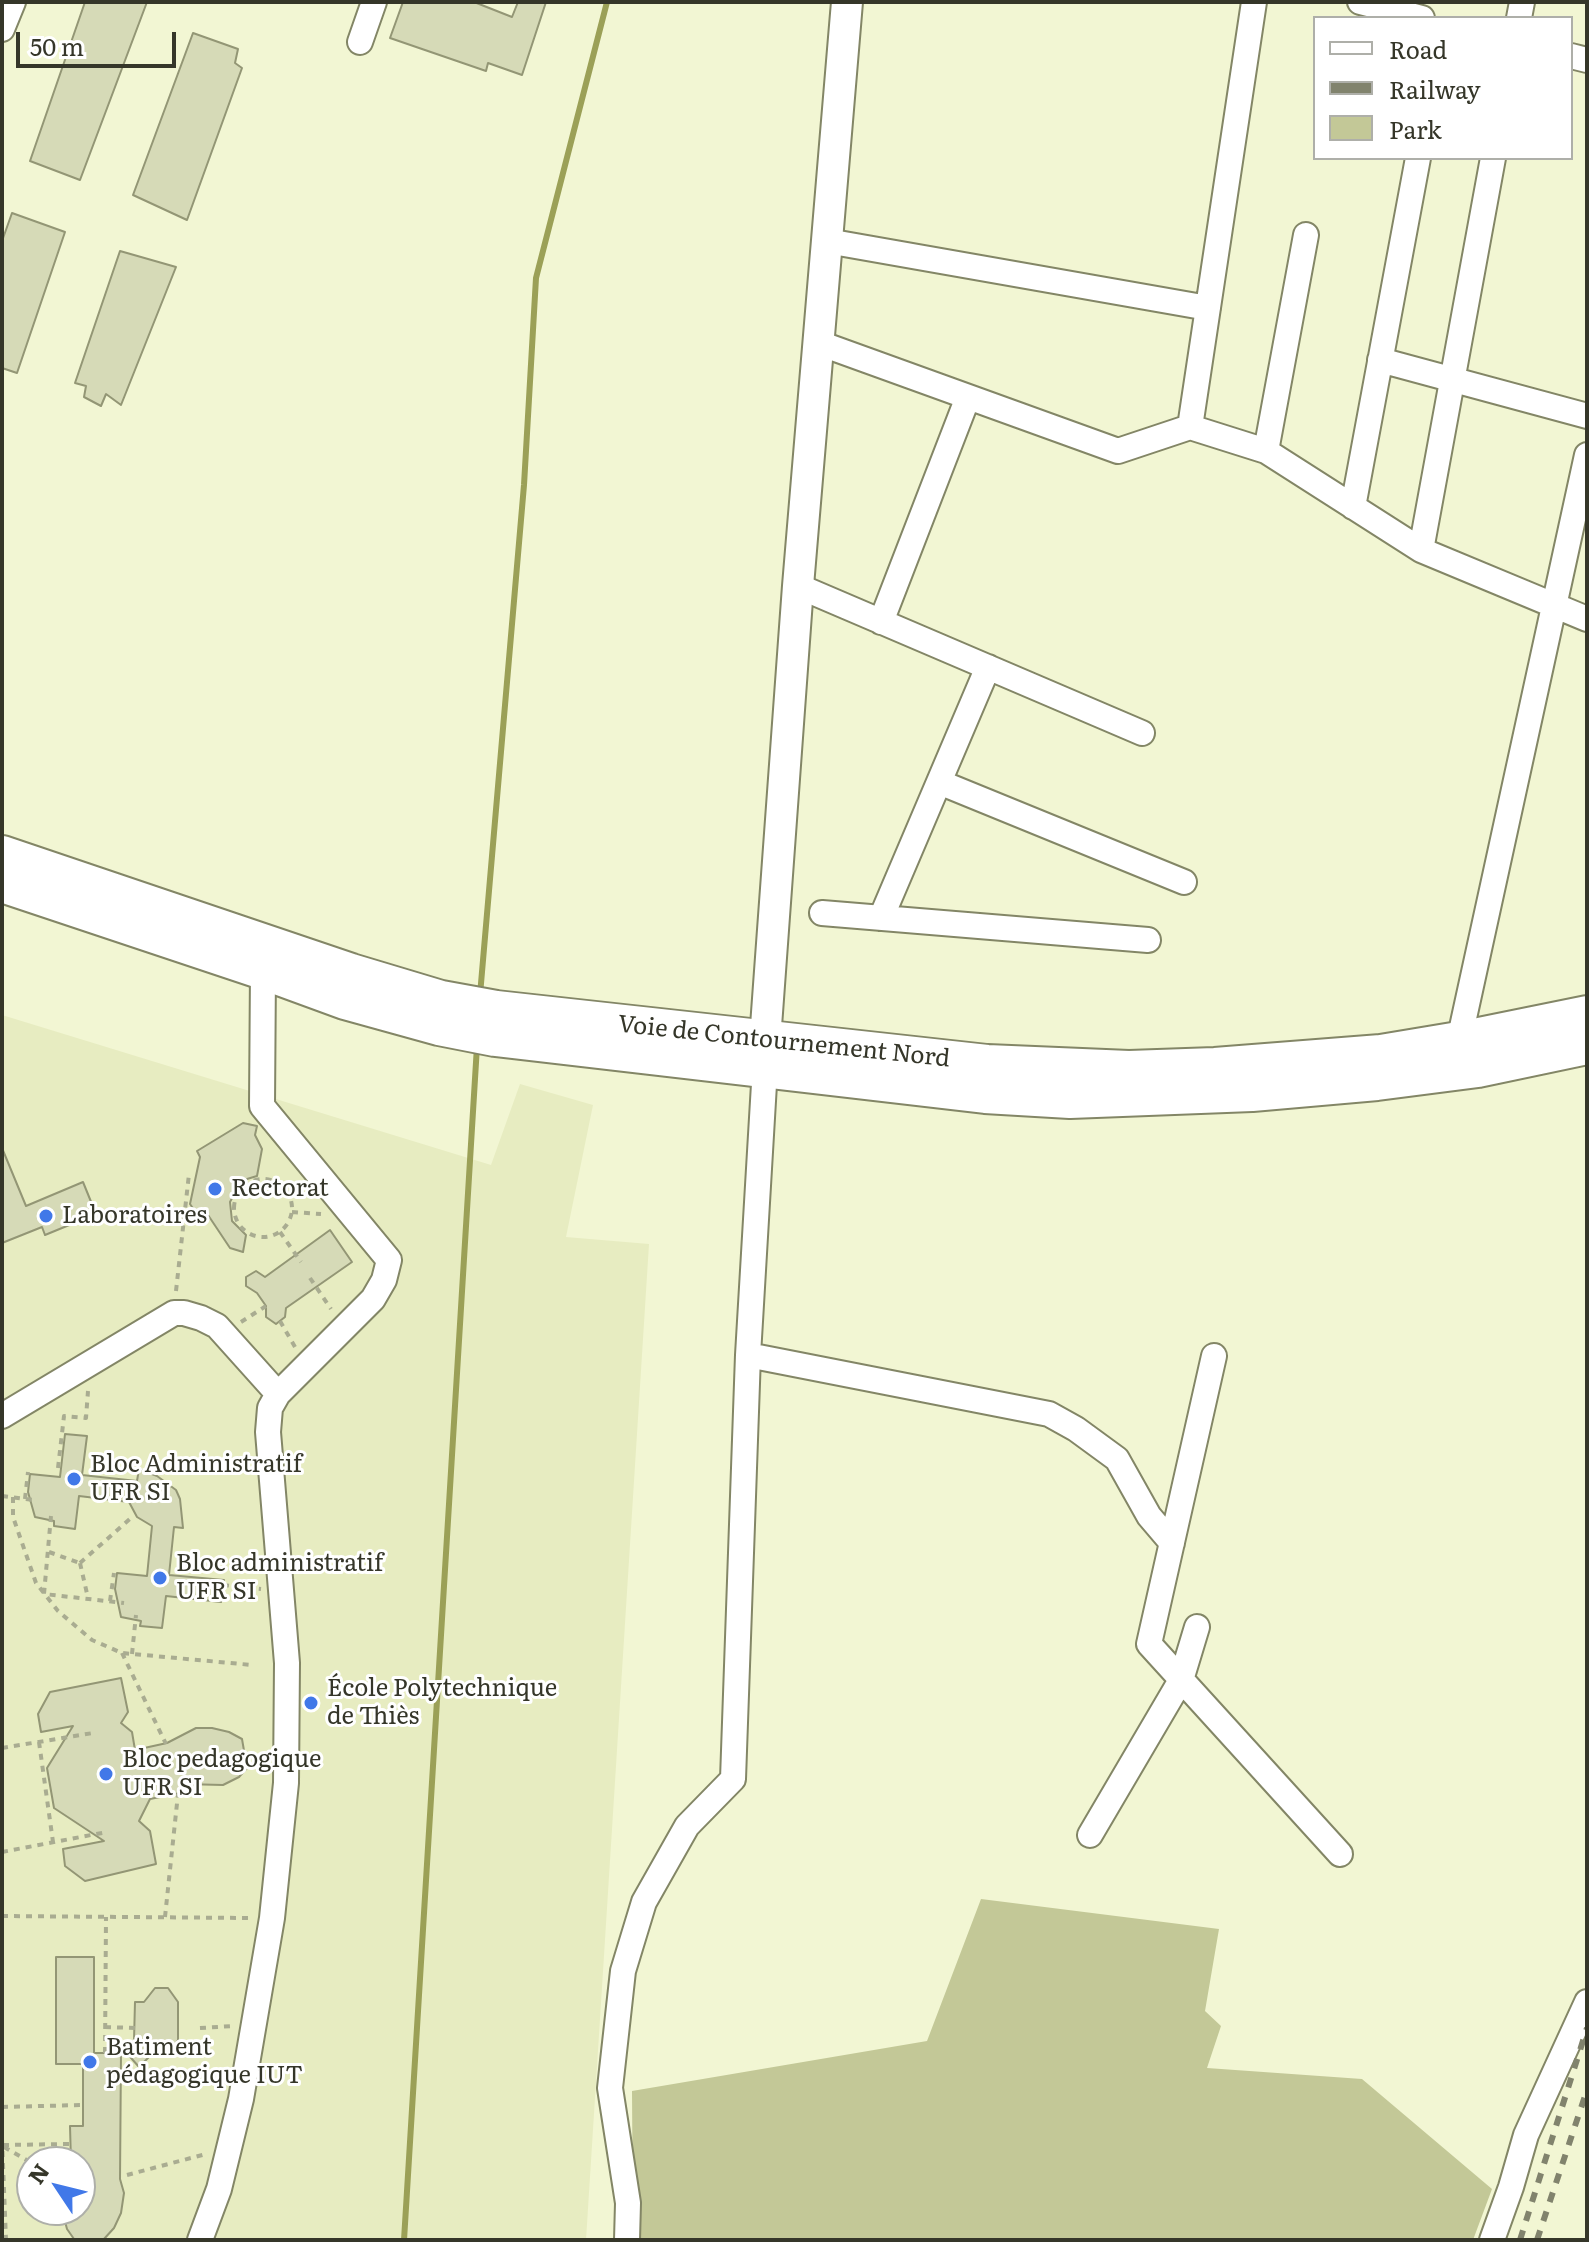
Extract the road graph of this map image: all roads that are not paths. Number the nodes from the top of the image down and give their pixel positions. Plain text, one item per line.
1 (13, 2) edge
2 (374, 2) edge
3 (847, 2) edge
4 (1254, 2) edge
5 (1360, 2) edge
6 (1414, 16) edge
7 (2, 29) edge
8 (360, 42) dead end
9 (1418, 160) edge
10 (1493, 160) edge
11 (1306, 235) dead end
12 (827, 241) junction
13 (1208, 308) junction
14 (819, 343) junction
15 (1380, 360) junction
16 (1452, 380) junction
17 (968, 397) junction
18 (1587, 416) edge
19 (1190, 427) junction
20 (1266, 451) junction
21 (1587, 455) edge
22 (1353, 507) junction
23 (1421, 550) junction
24 (798, 586) junction
25 (1554, 606) junction
26 (881, 622) junction
27 (1585, 623) edge
28 (988, 667) junction
29 (1142, 733) dead end
30 (939, 782) junction
31 (2, 855) edge
32 (1184, 882) dead end
33 (2, 883) edge
34 (822, 913) dead end
35 (881, 918) junction
36 (1148, 940) dead end
37 (265, 957) junction
38 (1587, 1015) edge
39 (1459, 1041) junction
40 (1587, 1045) edge
41 (765, 1054) junction
42 (748, 1355) junction
43 (1214, 1356) dead end
44 (278, 1394) junction
45 (2, 1416) edge
46 (1172, 1543) junction
47 (1197, 1627) dead end
48 (1181, 1680) junction
49 (1090, 1835) dead end
50 (1340, 1854) dead end
51 (1587, 2002) edge
52 (200, 2240) edge
53 (627, 2240) edge
54 (1492, 2240) edge

1 - 7 street
2 - 8 street
3 - 12 street
4 - 13 street
5 - 6 street
9 - 15 street
10 - 16 street
11 - 20 street
12 - 13 street
12 - 14 street
13 - 19 street
14 - 17 street
14 - 24 street
15 - 16 street
15 - 22 street
16 - 18 street
16 - 23 street
17 - 19 street
17 - 26 street
19 - 20 street
20 - 22 street
21 - 25 street
22 - 23 street
23 - 25 street
24 - 26 street
24 - 41 street
25 - 27 street
25 - 39 street
26 - 28 street
28 - 29 street
28 - 30 street
30 - 32 street
30 - 35 street
31 - 37 main road, Voie de Contournement Nord
33 - 37 main road, Voie de Contournement Nord
34 - 35 street
35 - 36 street
37 - 41 main road, Voie de Contournement Nord
37 - 44 street
38 - 39 main road, Voie de Contournement Nord
39 - 41 main road, Voie de Contournement Nord
40 - 41 main road, Voie de Contournement Nord
41 - 42 street
42 - 46 street
42 - 53 street
43 - 46 street
44 - 45 street
44 - 52 street
46 - 48 street
47 - 48 street
48 - 49 street
48 - 50 street
51 - 54 street

